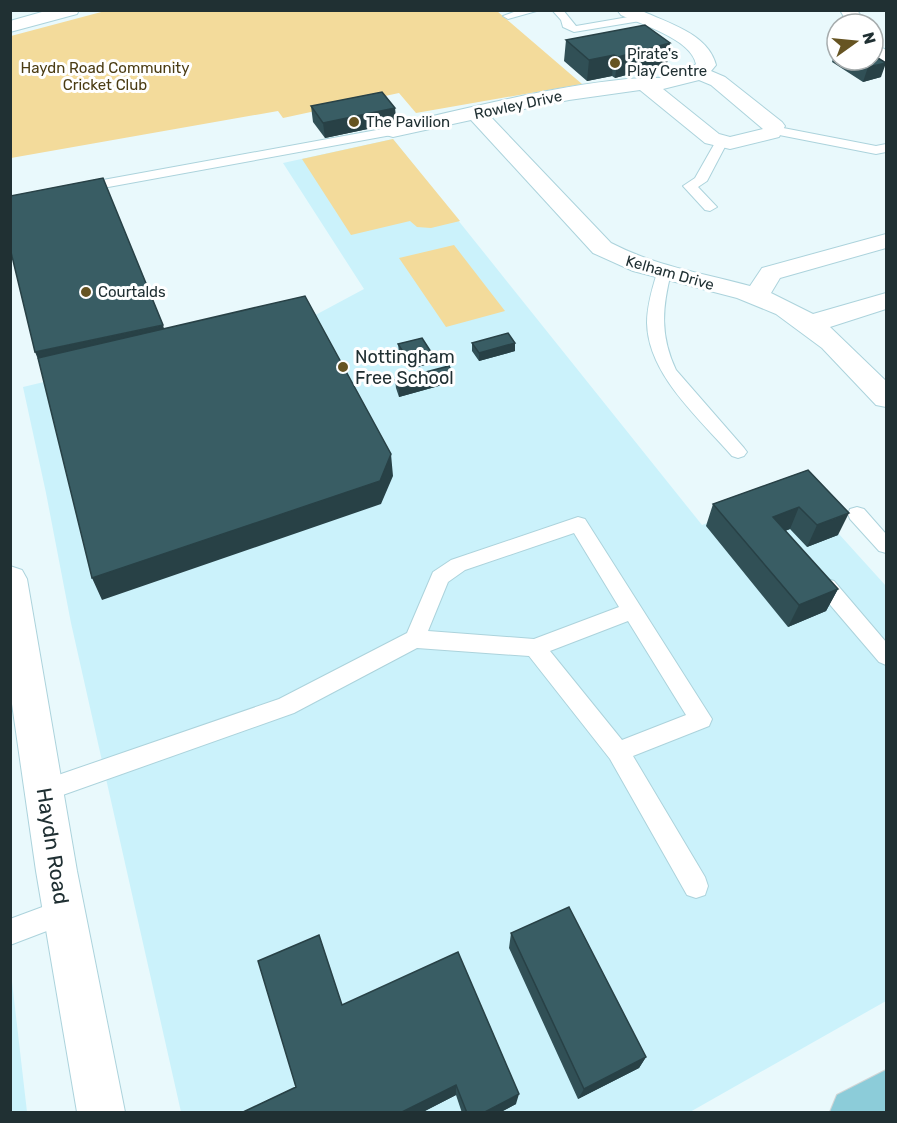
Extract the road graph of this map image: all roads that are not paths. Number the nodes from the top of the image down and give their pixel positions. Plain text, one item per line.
1 (71, 10) edge
2 (535, 10) edge
3 (557, 10) edge
4 (634, 15) edge
5 (508, 16) dead end
6 (10, 27) edge
7 (698, 73) junction
8 (644, 84) junction
9 (477, 114) junction
10 (773, 130) junction
11 (393, 131) joint
12 (722, 141) junction
13 (886, 148) edge
14 (67, 190) edge
15 (710, 207) dead end
16 (886, 241) edge
17 (664, 273) junction
18 (756, 296) junction
19 (886, 301) edge
20 (810, 324) junction
21 (886, 398) edge
22 (738, 452) dead end
23 (857, 514) dead end
24 (886, 546) edge
25 (10, 579) edge
26 (827, 587) edge
27 (633, 610) junction
28 (415, 639) junction
29 (535, 648) junction
30 (886, 657) edge
31 (618, 752) junction
32 (43, 791) junction
33 (696, 886) dead end
34 (64, 912) junction
35 (10, 933) edge
36 (886, 1094) edge
37 (101, 1113) edge
38 (854, 1113) edge

1 - 6 street
2 - 5 lane
3 - 4 lane
4 - 7 street
7 - 8 street, Rowley Drive
7 - 10 street
8 - 9 street, Rowley Drive
8 - 12 street
9 - 11 street, Rowley Drive
9 - 17 street, Kelham Drive
10 - 12 street
10 - 13 lane
11 - 14 lane
12 - 15 lane
16 - 18 street
17 - 18 street, Kelham Drive
17 - 22 lane
18 - 20 street, Kelham Drive
19 - 20 street
20 - 21 street, Kelham Drive
23 - 24 lane
25 - 32 street, Haydn Road
26 - 30 lane
27 - 28 lane
27 - 29 lane
27 - 31 lane
28 - 29 lane
28 - 32 lane
29 - 31 lane
31 - 33 lane
32 - 34 street, Haydn Road
34 - 35 lane
34 - 37 street, Haydn Road
36 - 38 main road

